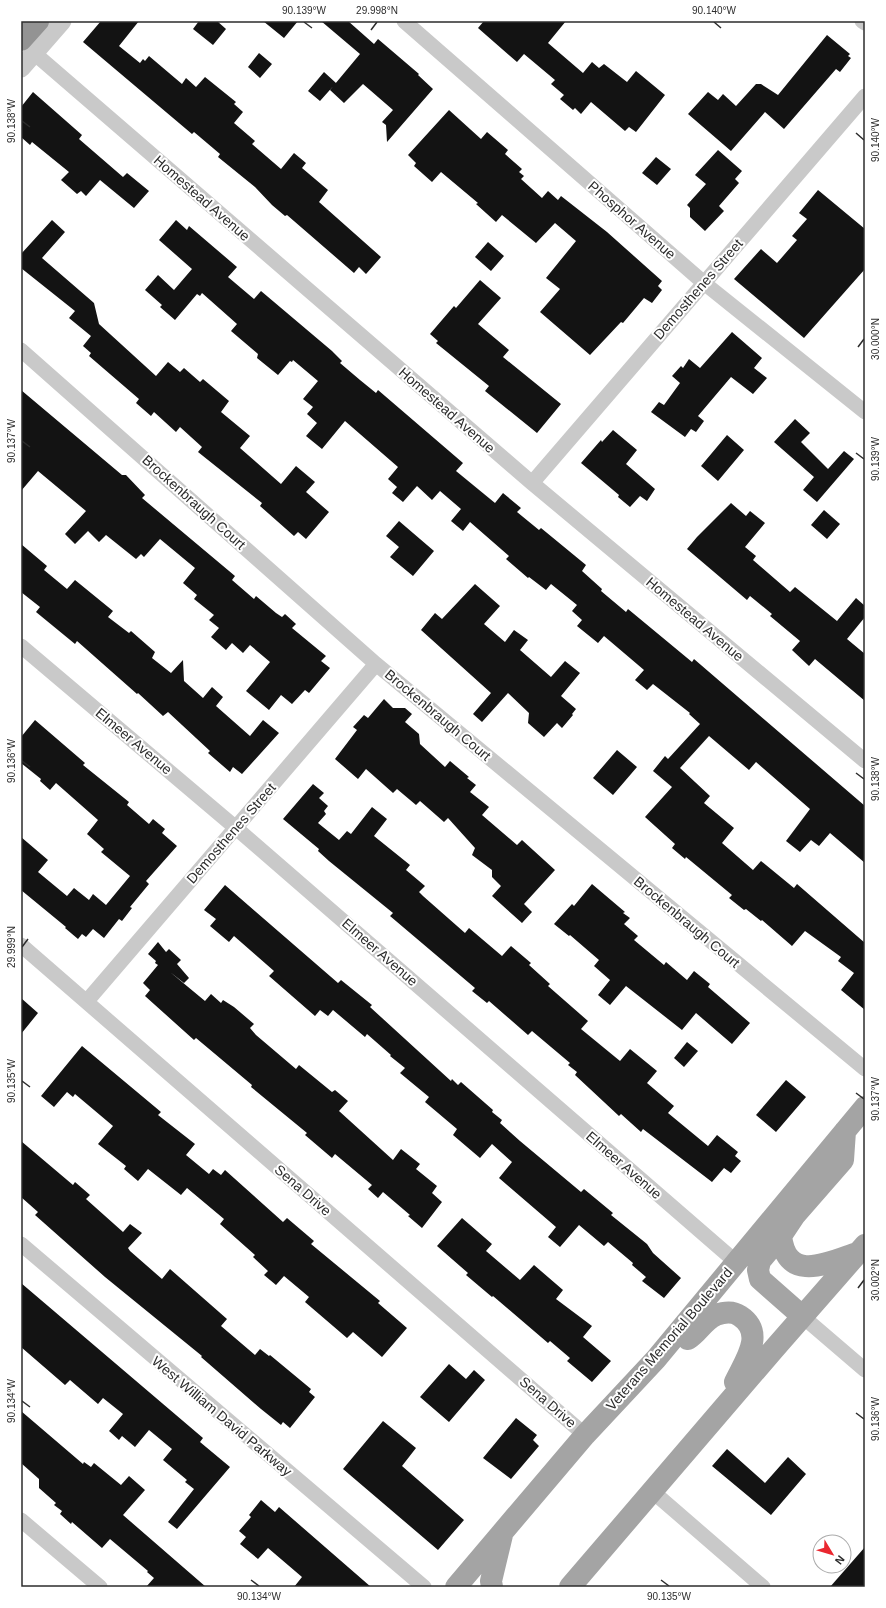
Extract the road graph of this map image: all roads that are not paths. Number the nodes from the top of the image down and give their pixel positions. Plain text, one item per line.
1 (38, 21) edge
2 (62, 21) edge
3 (404, 21) edge
4 (862, 21) edge
5 (865, 23) edge
6 (28, 47) edge
7 (21, 68) edge
8 (865, 96) edge
9 (704, 283) junction
10 (21, 350) edge
11 (865, 412) edge
12 (532, 483) junction
13 (21, 646) edge
14 (376, 664) junction
15 (865, 762) edge
16 (236, 828) junction
17 (21, 945) edge
18 (87, 1002) junction
19 (865, 1069) edge
20 (865, 1107) edge
21 (844, 1132) junction
22 (781, 1236) junction
23 (21, 1244) edge
24 (862, 1249) edge
25 (736, 1262) junction
26 (802, 1316) junction
27 (656, 1359) junction
28 (865, 1370) edge
29 (720, 1412) junction
30 (585, 1435) junction
31 (652, 1491) junction
32 (21, 1520) edge
33 (504, 1530) junction
34 (100, 1587) edge
35 (424, 1587) edge
36 (456, 1587) edge
37 (492, 1587) edge
38 (570, 1587) edge
39 (763, 1587) edge

1 - 6 highway
2 - 6 street
3 - 9 street, Phosphor Avenue
4 - 5 street
6 - 7 street
6 - 12 street, Homestead Avenue
8 - 9 street, Demosthenes Street
9 - 11 street, Phosphor Avenue
9 - 12 street, Demosthenes Street
10 - 14 street, Brockenbraugh Court
12 - 15 street, Homestead Avenue
13 - 16 street, Elmeer Avenue
14 - 16 street, Demosthenes Street
14 - 19 street, Brockenbraugh Court
16 - 18 street, Demosthenes Street
16 - 25 street, Elmeer Avenue
17 - 18 street, Sena Drive
18 - 30 street, Sena Drive
20 - 21 main road, Veterans Memorial Boulevard
21 - 22 main road
21 - 25 main road, Veterans Memorial Boulevard
22 - 24 main road
22 - 26 main road
23 - 35 street, West William David Parkway
24 - 26 main road
25 - 27 main road, Veterans Memorial Boulevard
26 - 28 street
26 - 29 main road
27 - 29 main road
27 - 30 main road, Veterans Memorial Boulevard
29 - 31 main road
30 - 33 main road, Veterans Memorial Boulevard
31 - 38 main road
31 - 39 street
32 - 34 street
33 - 36 main road, Veterans Memorial Boulevard
33 - 37 main road

